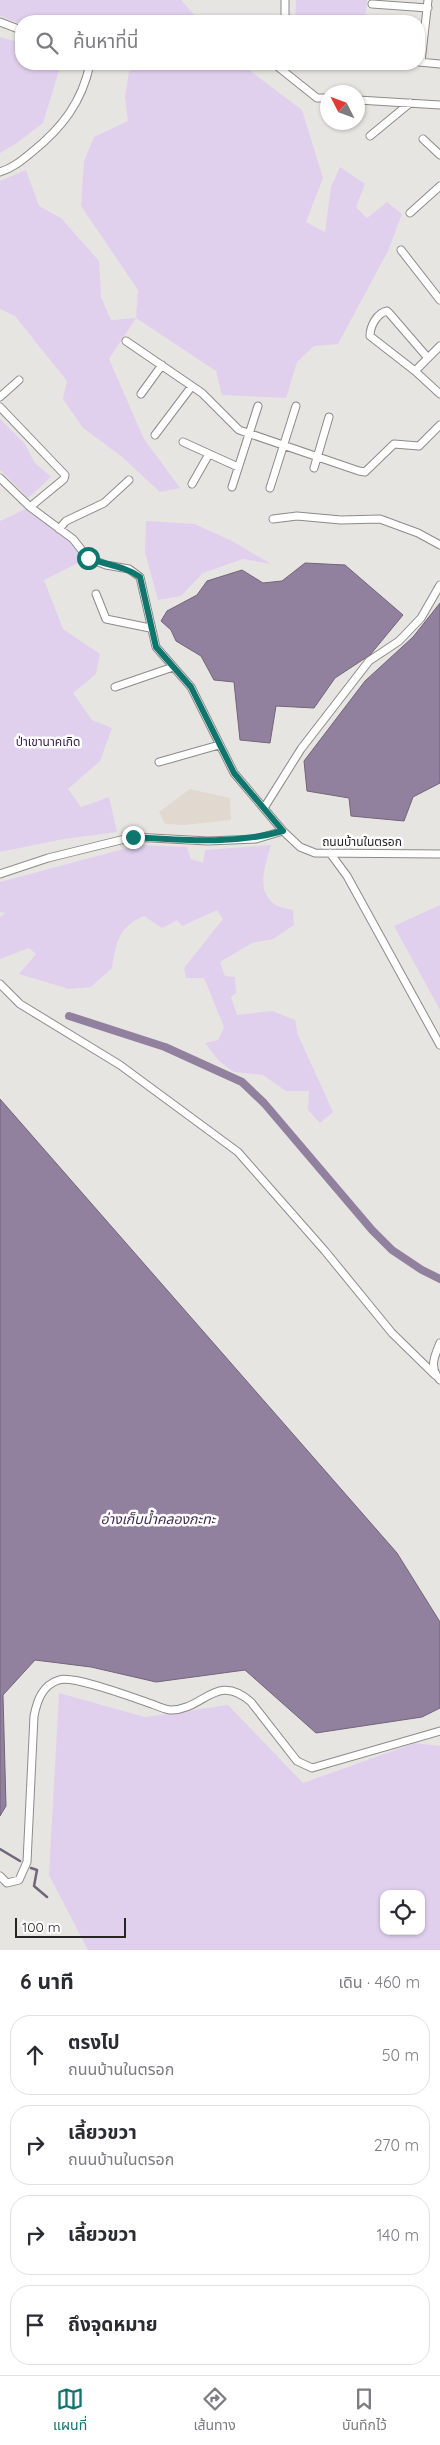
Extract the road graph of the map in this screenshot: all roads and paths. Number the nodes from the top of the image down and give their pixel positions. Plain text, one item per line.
1 (285, 0) edge
2 (428, 0) edge
3 (372, 4) dead end
4 (428, 8) junction
5 (285, 15) edge
6 (0, 22) edge
7 (15, 28) edge
8 (425, 28) edge
9 (425, 62) edge
10 (440, 64) edge
11 (88, 70) edge
12 (281, 70) edge
13 (320, 98) edge
14 (365, 101) edge
15 (410, 104) junction
16 (440, 105) edge
17 (370, 136) dead end
18 (423, 139) dead end
19 (440, 155) edge
20 (0, 172) edge
21 (440, 186) edge
22 (410, 212) dead end
23 (402, 250) dead end
24 (440, 300) edge
25 (126, 341) dead end
26 (440, 346) edge
27 (428, 358) junction
28 (162, 365) junction
29 (415, 371) junction
30 (19, 380) dead end
31 (192, 386) junction
32 (142, 394) dead end
33 (440, 394) edge
34 (0, 397) edge
35 (258, 406) dead end
36 (296, 406) dead end
37 (0, 407) edge
38 (330, 417) dead end
39 (440, 425) edge
40 (248, 434) junction
41 (155, 436) dead end
42 (183, 442) dead end
43 (284, 446) junction
44 (209, 454) junction
45 (317, 457) junction
46 (238, 467) junction
47 (314, 468) dead end
48 (0, 478) edge
49 (129, 480) dead end
50 (192, 484) dead end
51 (232, 487) dead end
52 (270, 488) dead end
53 (30, 507) junction
54 (273, 519) dead end
55 (59, 529) junction
56 (440, 545) edge
57 (440, 585) edge
58 (96, 594) dead end
59 (150, 628) junction
60 (173, 667) junction
61 (115, 687) dead end
62 (219, 745) junction
63 (159, 762) dead end
64 (264, 808) junction
65 (283, 831) junction
66 (330, 853) junction
67 (440, 854) edge
68 (0, 874) edge
69 (0, 984) edge
70 (440, 1045) edge
71 (440, 1343) edge
72 (438, 1378) edge
73 (440, 1731) edge
74 (0, 1876) edge

1 - 5 street
2 - 4 street
3 - 4 street
4 - 8 street
6 - 7 street
9 - 10 street
11 - 20 street
12 - 13 street
14 - 15 street
15 - 16 street
15 - 17 street
18 - 19 street
21 - 22 street
23 - 24 street
25 - 28 street
26 - 27 street
27 - 29 street
27 - 29 street
28 - 31 street
28 - 32 street
29 - 33 street
30 - 34 street
31 - 40 street
31 - 41 street
35 - 40 street
36 - 43 street
37 - 53 street
38 - 45 street
39 - 45 street
40 - 43 street
40 - 46 street
42 - 44 street
43 - 45 street
43 - 52 street
44 - 46 street
44 - 50 street
45 - 47 street
46 - 51 street
48 - 53 street, ถนนบ้านในตรอก
49 - 55 street
53 - 55 street, ถนนบ้านในตรอก
54 - 56 street
55 - 59 street, ถนนบ้านในตรอก
57 - 64 street
58 - 59 street
59 - 60 street, ถนนบ้านในตรอก
60 - 61 street
60 - 62 street, ถนนบ้านในตรอก
62 - 63 street
62 - 64 street, ถนนบ้านในตรอก
64 - 65 street, ถนนบ้านในตรอก
65 - 66 street, ถนนบ้านในตรอก
65 - 68 street
66 - 67 street, ถนนบ้านในตรอก
66 - 70 street
69 - 72 street
71 - 72 street
73 - 74 street

